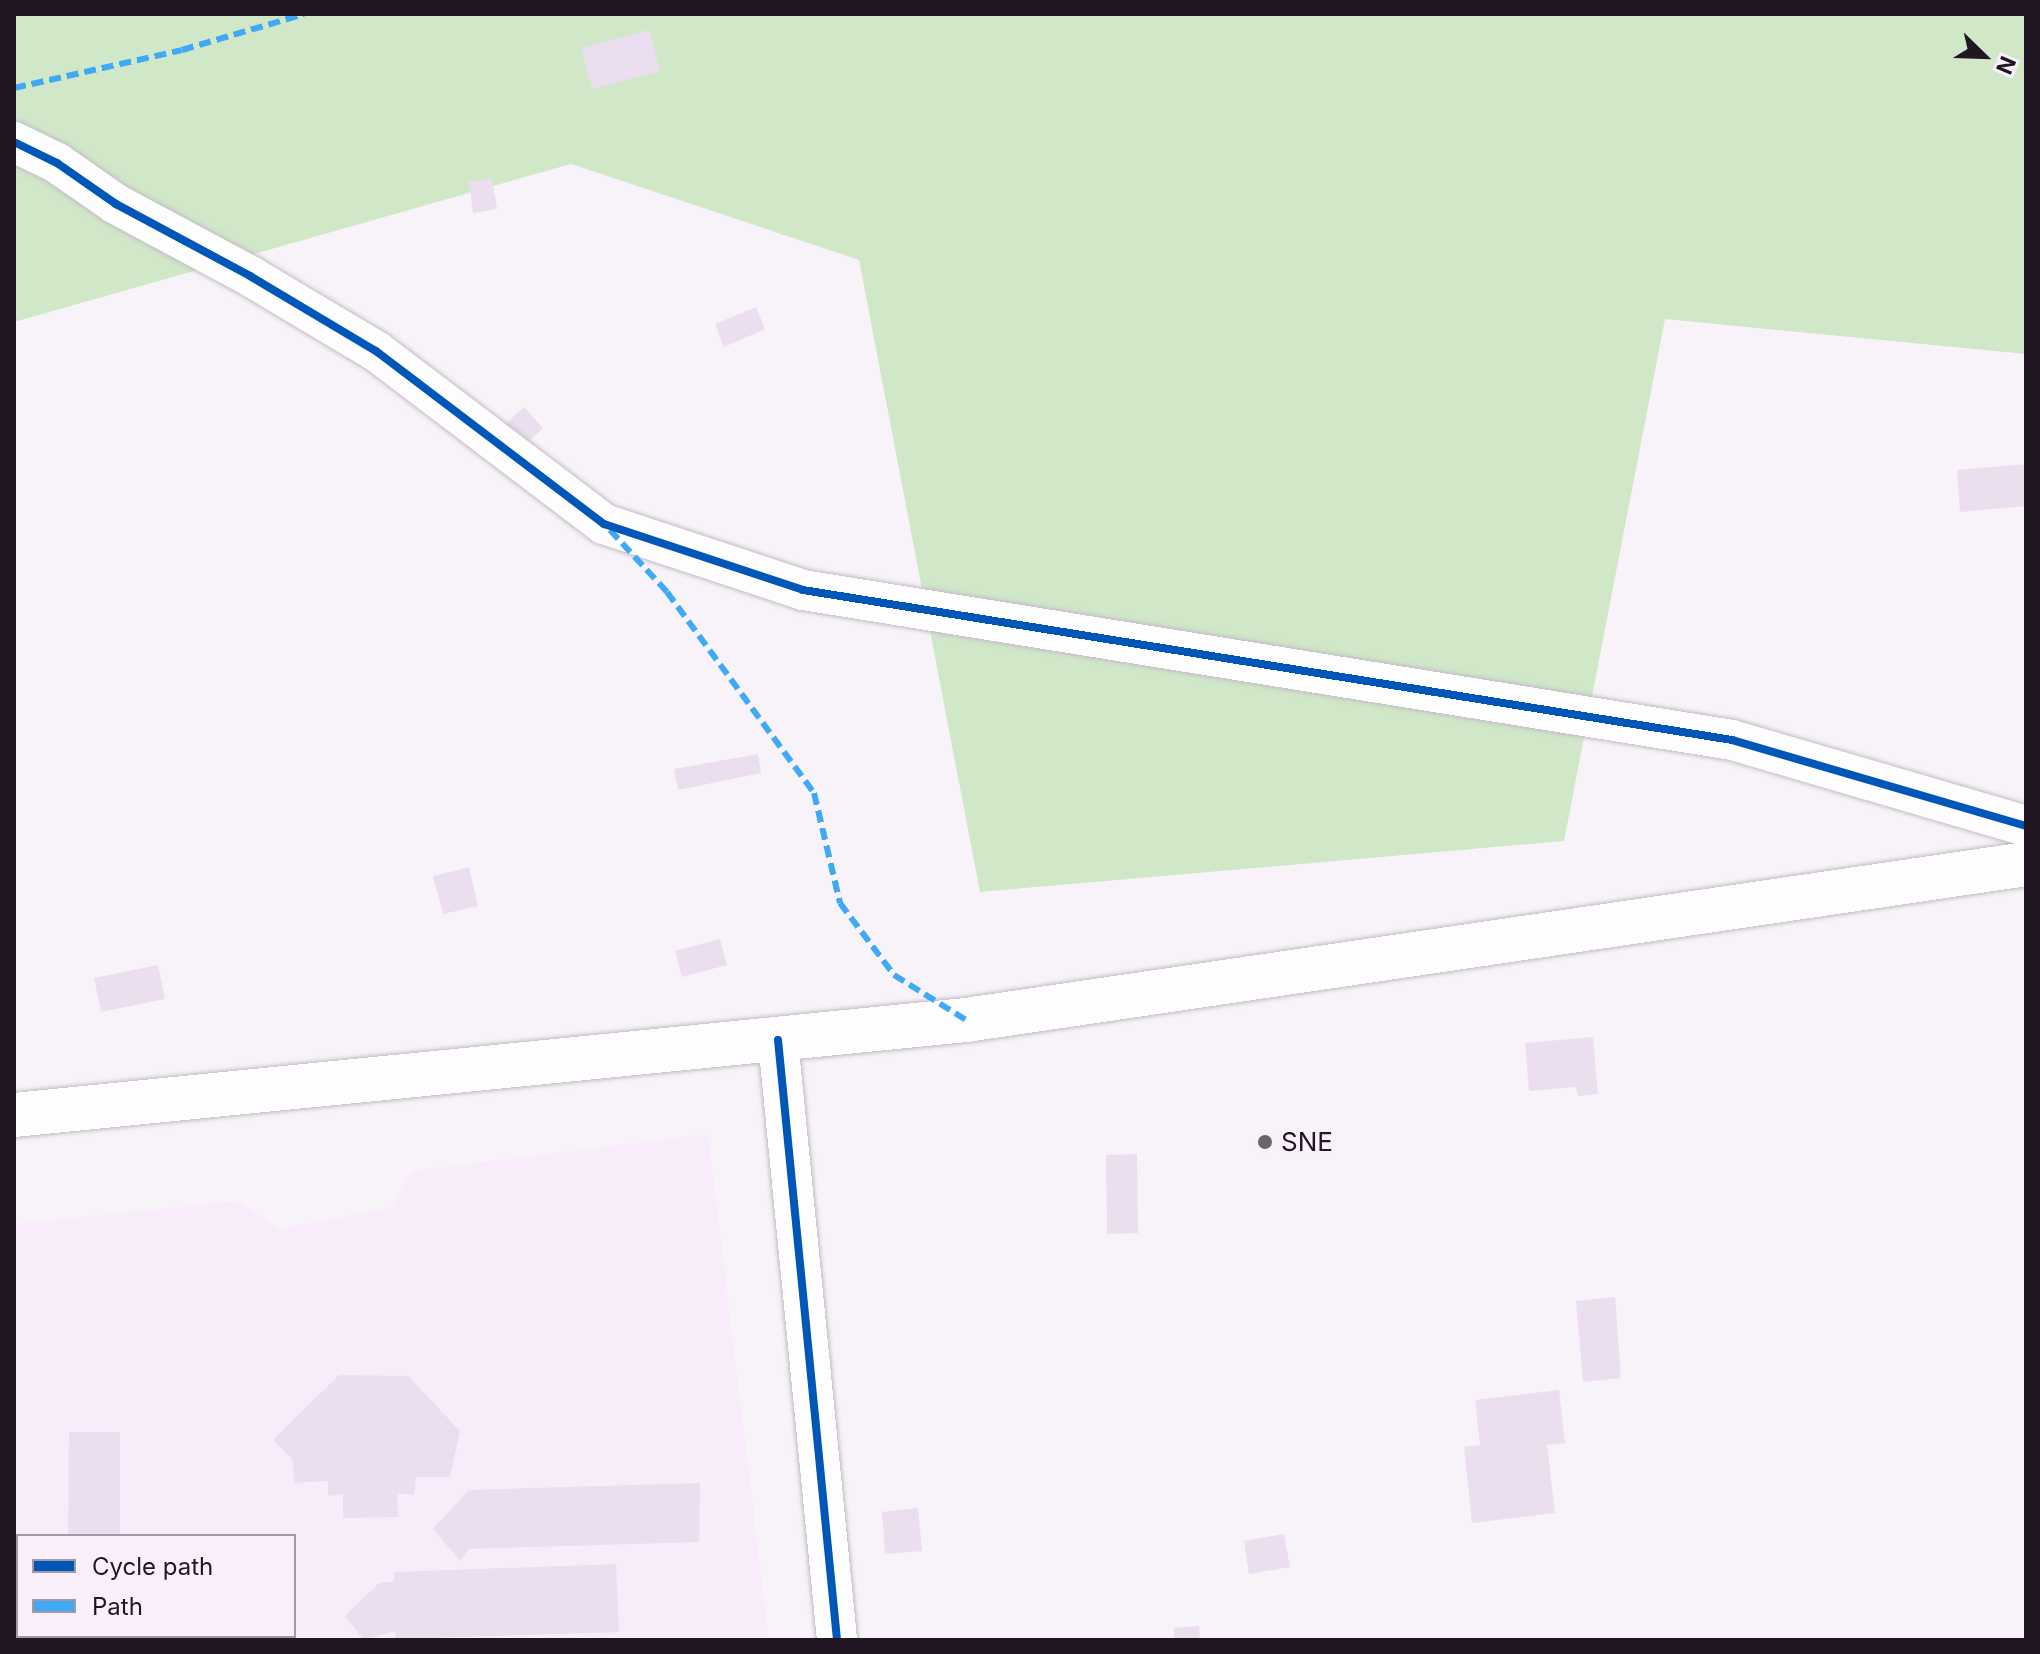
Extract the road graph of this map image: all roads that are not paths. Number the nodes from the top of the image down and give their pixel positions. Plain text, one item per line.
1 (14, 142) edge
2 (2026, 826) edge
3 (2026, 864) edge
4 (778, 1040) junction
5 (14, 1115) edge
6 (837, 1640) edge

1 - 2 street
3 - 4 main road
4 - 5 main road
4 - 6 street

